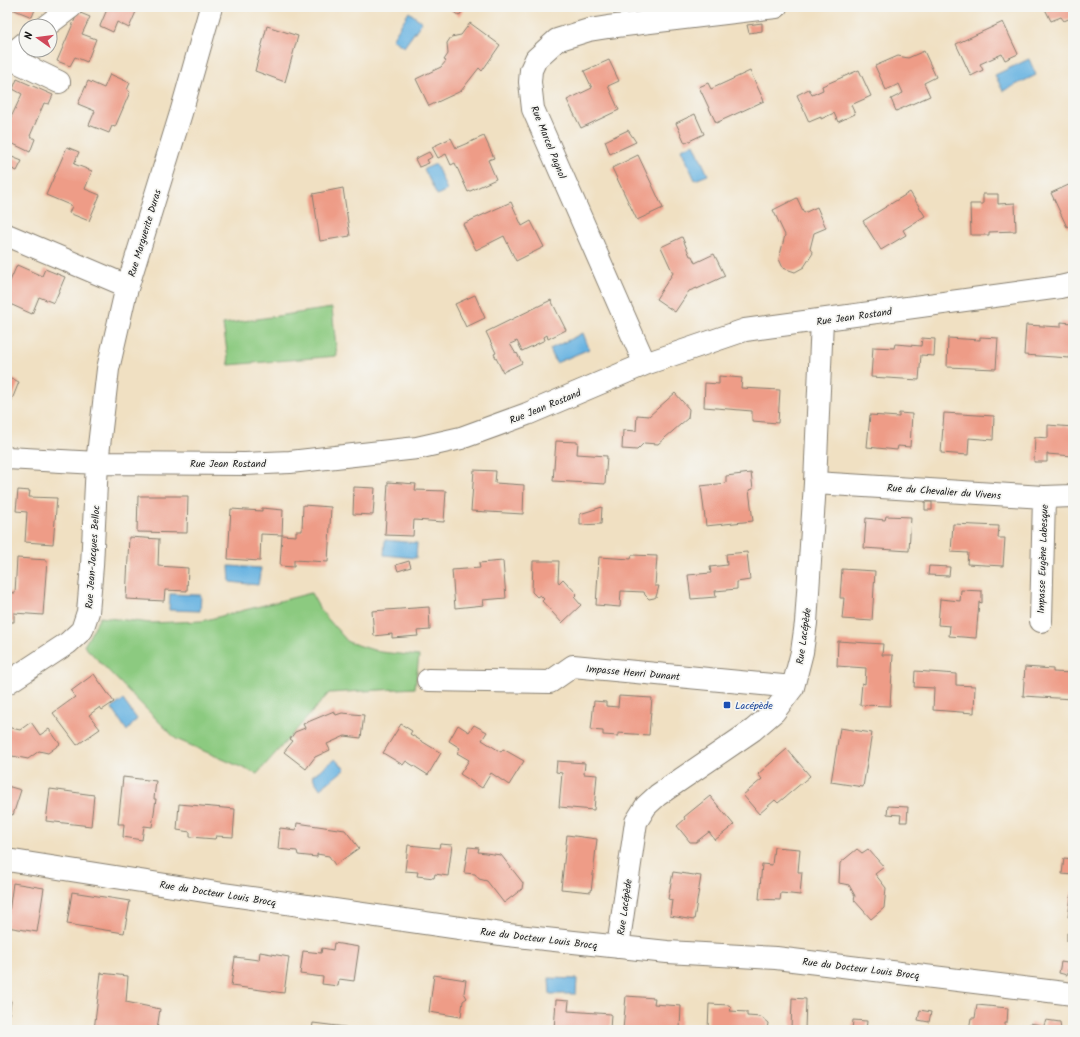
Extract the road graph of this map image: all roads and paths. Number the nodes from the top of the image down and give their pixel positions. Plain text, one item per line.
1 (71, 7) edge
2 (211, 7) edge
3 (776, 7) edge
4 (57, 18) edge
5 (18, 49) edge
6 (7, 58) edge
7 (59, 82) dead end
8 (7, 235) edge
9 (1073, 284) edge
10 (127, 286) junction
11 (822, 320) junction
12 (645, 364) junction
13 (7, 458) edge
14 (97, 463) junction
15 (815, 483) junction
16 (1073, 496) edge
17 (1044, 497) junction
18 (1041, 621) dead end
19 (428, 680) dead end
20 (7, 683) edge
21 (793, 687) junction
22 (7, 860) edge
23 (618, 947) junction
24 (1073, 994) edge

1 - 4 street
2 - 10 street, Rue Marguerite Duras
3 - 12 street, Rue Marcel Pagnol
5 - 6 street
6 - 7 street
8 - 10 street
9 - 11 street, Rue Jean Rostand
10 - 14 street, Rue Marguerite Duras
11 - 12 street, Rue Jean Rostand
11 - 15 street, Rue Lacépède
12 - 14 street, Rue Jean Rostand
13 - 14 street, Rue Jean Rostand
14 - 20 street, Rue Jean-Jacques Belloc
15 - 17 street, Rue du Chevalier du Vivens
15 - 21 street, Rue Lacépède
16 - 17 street, Rue du Chevalier du Vivens
17 - 18 street, Impasse Eugène Labesque
19 - 21 street, Impasse Henri Dunant
21 - 23 street, Rue Lacépède
22 - 23 street, Rue du Docteur Louis Brocq
23 - 24 street, Rue du Docteur Louis Brocq

